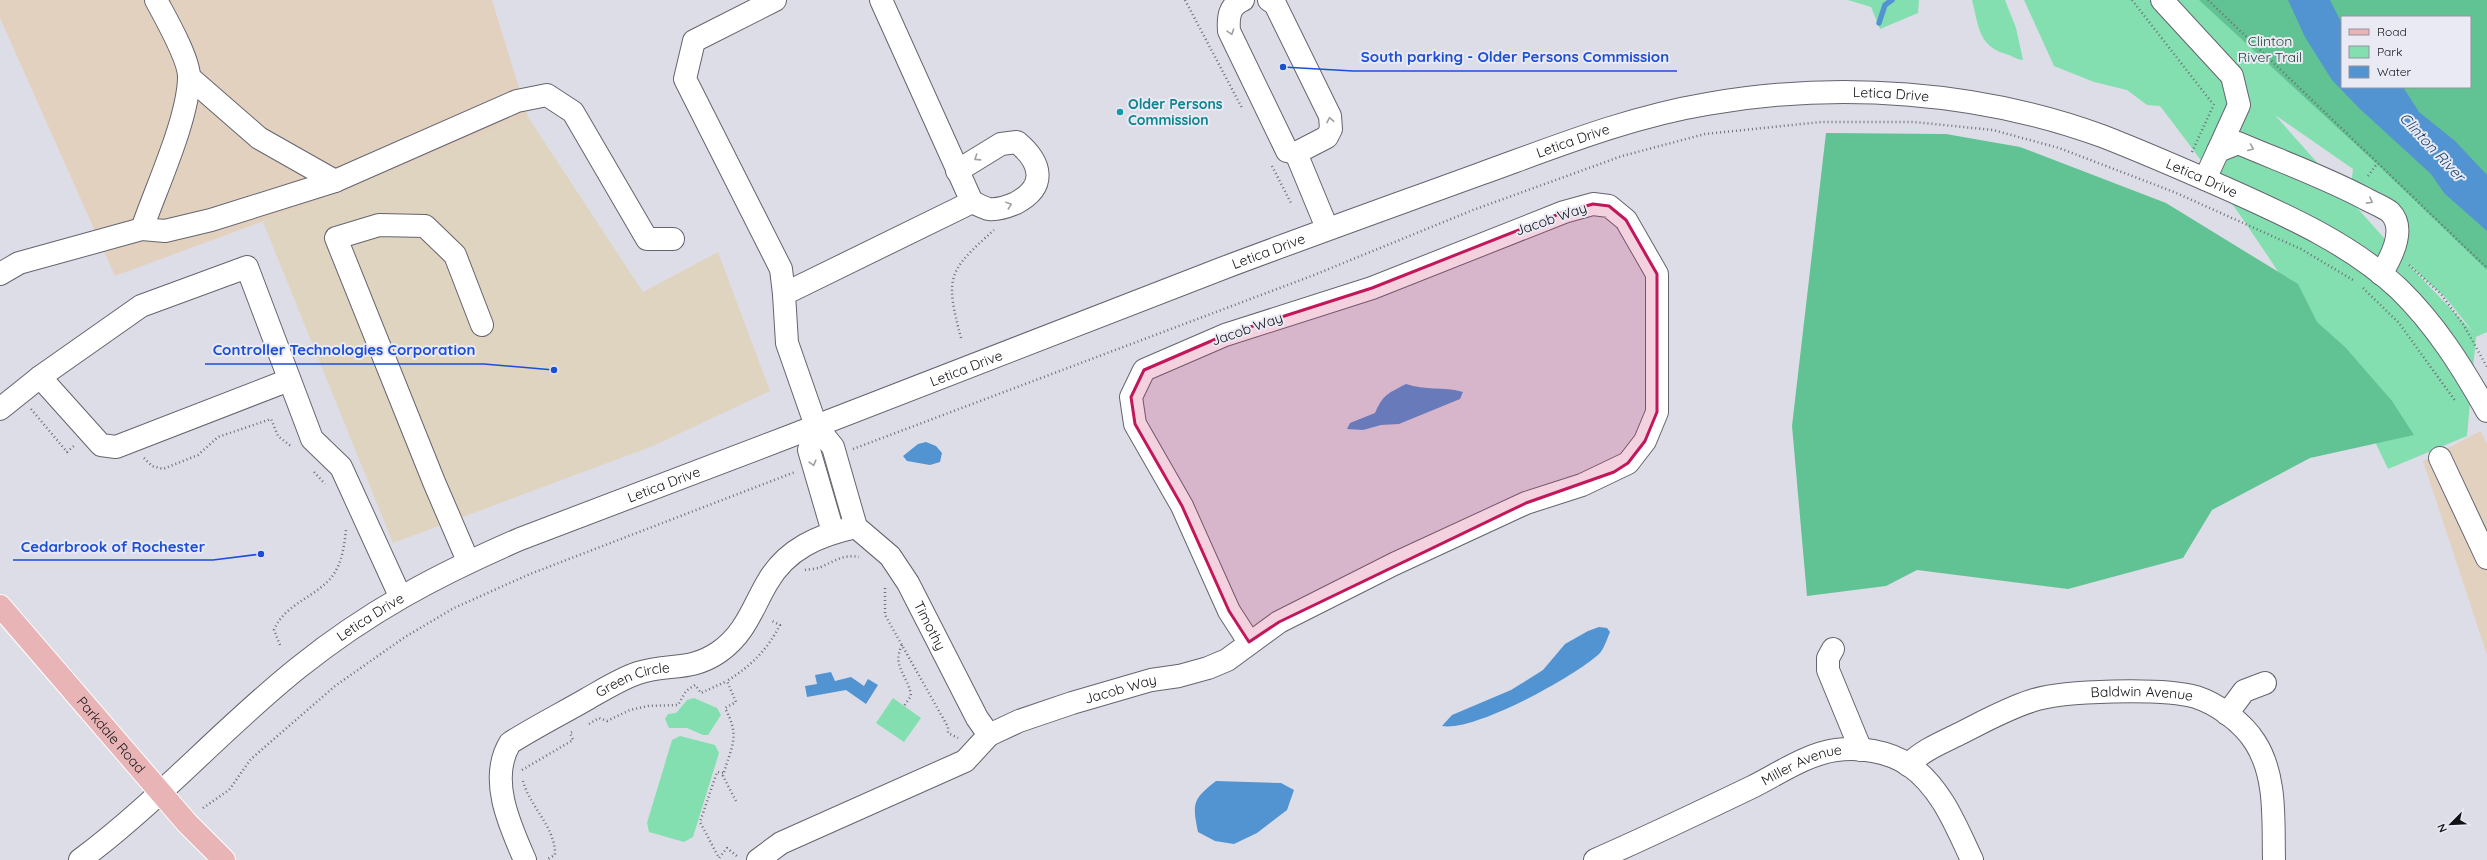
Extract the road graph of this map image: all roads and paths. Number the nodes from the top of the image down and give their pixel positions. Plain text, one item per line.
1 (156, 0) edge
2 (173, 0) edge
3 (775, 0) edge
4 (1185, 0) edge
5 (1243, 0) edge
6 (1269, 0) edge
7 (2132, 0) edge
8 (2162, 0) edge
9 (2208, 0) edge
10 (885, 1) edge
11 (175, 35) junction
12 (189, 77) junction
13 (2214, 104) dead end
14 (1244, 112) dead end
15 (2218, 151) junction
16 (1296, 153) junction
17 (1269, 161) dead end
18 (958, 171) junction
19 (2205, 179) junction
20 (335, 181) junction
21 (972, 202) junction
22 (1291, 203) dead end
23 (1328, 228) junction
24 (142, 229) junction
25 (673, 240) dead end
26 (2392, 253) junction
27 (2487, 268) edge
28 (0, 274) edge
29 (2381, 274) junction
30 (784, 294) junction
31 (482, 324) dead end
32 (2487, 367) edge
33 (40, 377) junction
34 (289, 380) junction
35 (2456, 402) dead end
36 (27, 404) dead end
37 (0, 409) edge
38 (2487, 411) edge
39 (816, 426) junction
40 (79, 442) dead end
41 (296, 452) dead end
42 (140, 455) dead end
43 (836, 456) junction
44 (2440, 458) dead end
45 (813, 465) junction
46 (311, 468) dead end
47 (326, 485) dead end
48 (347, 527) dead end
49 (856, 527) junction
50 (833, 532) junction
51 (863, 558) dead end
52 (2487, 558) edge
53 (468, 561) junction
54 (779, 566) junction
55 (883, 582) dead end
56 (400, 596) junction
57 (0, 606) edge
58 (765, 618) dead end
59 (1249, 642) junction
60 (280, 645) dead end
61 (902, 645) junction
62 (1833, 649) dead end
63 (727, 681) junction
64 (2265, 683) dead end
65 (904, 706) dead end
66 (2227, 714) junction
67 (587, 724) dead end
68 (576, 730) dead end
69 (984, 741) junction
70 (1861, 750) junction
71 (1908, 765) junction
72 (520, 772) dead end
73 (723, 773) junction
74 (522, 779) dead end
75 (160, 792) junction
76 (736, 801) dead end
77 (203, 808) dead end
78 (1639, 851) edge
79 (718, 859) edge
80 (80, 860) edge
81 (224, 860) edge
82 (525, 860) edge
83 (546, 860) edge
84 (741, 860) edge
85 (758, 860) edge
86 (1595, 860) edge
87 (1972, 860) edge
88 (2274, 860) edge

1 - 11 street
2 - 11 street
3 - 30 street
4 - 14 path
5 -> 16 street
16 -> 6 street
7 - 13 path
8 - 15 street
9 - 27 path
10 - 18 street
11 - 12 street
12 - 20 street
12 - 24 street
15 - 19 street
15 -> 26 street
16 - 23 street
17 - 22 path
18 - 21 street
21 -> 18 street
19 - 23 street, Letica Drive
19 - 29 street, Letica Drive
20 - 24 street
20 - 25 street
21 - 30 street
23 - 39 street, Letica Drive
24 - 28 street
26 - 29 street
26 - 32 path
29 - 38 street, Letica Drive
30 - 39 street
31 - 53 street
33 - 34 street
33 - 34 street
33 - 37 street
34 - 56 street
35 - 43 path
36 - 40 path
39 - 43 street
39 -> 45 street
39 - 53 street, Letica Drive
41 - 42 path
43 - 49 street
44 - 52 street
45 - 50 street
45 - 77 path
46 - 47 path
48 - 60 path
49 - 50 street
49 - 69 street, Timothy
50 - 54 street, Green Circle
51 - 54 path
53 - 56 street, Letica Drive
54 - 82 street, Green Circle
55 - 61 path
56 - 75 street, Letica Drive
57 - 75 main road, Parkdale Road
58 - 63 path
59 - 59 street, Jacob Way
59 - 69 street, Jacob Way
61 - 65 path
61 - 69 path
62 - 70 street
63 - 67 path
63 - 73 path
64 - 66 street
66 - 71 street, Baldwin Avenue
66 - 88 street, Baldwin Avenue
68 - 72 path
69 - 85 street
70 - 71 street, Miller Avenue
70 - 78 street, Miller Avenue
71 - 87 street, Miller Avenue
73 - 76 path
73 - 79 path
74 - 83 path
75 - 80 street, Letica Drive
75 - 81 main road, Parkdale Road
78 - 86 street, Miller Avenue
79 - 84 path

